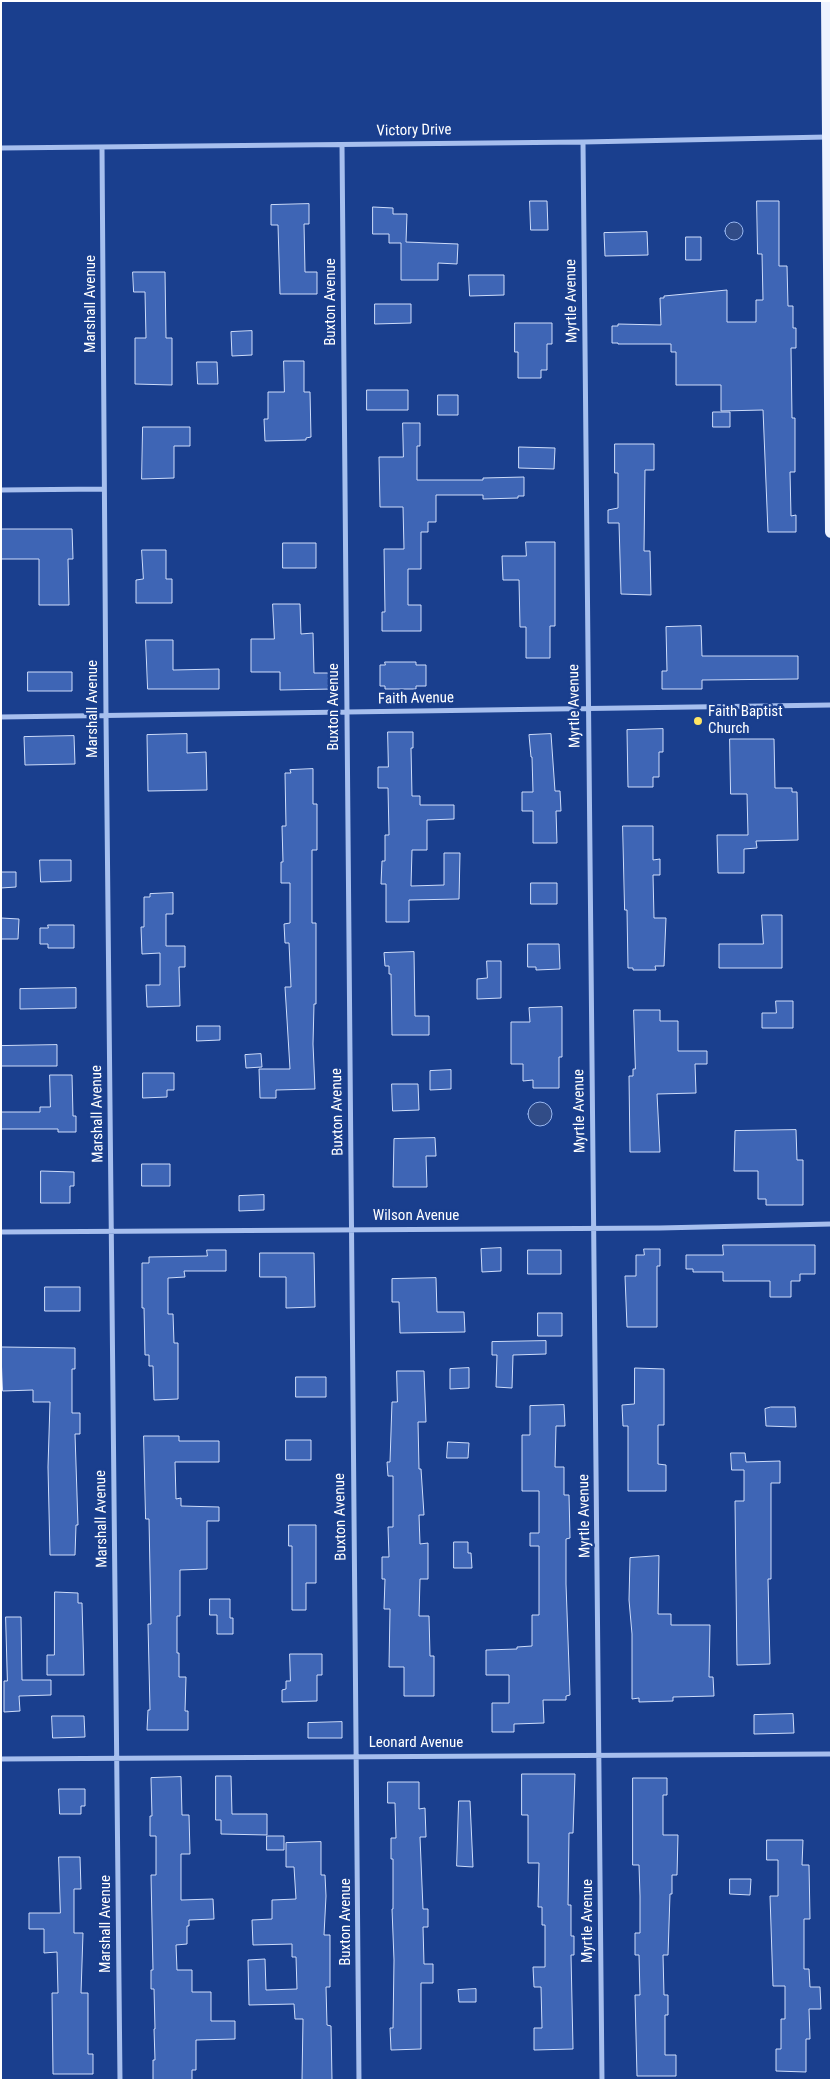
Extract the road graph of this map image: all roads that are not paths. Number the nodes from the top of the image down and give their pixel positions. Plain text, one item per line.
1 (827, 1) edge
2 (828, 137) junction
3 (583, 142) junction
4 (342, 145) junction
5 (102, 147) junction
6 (1, 148) edge
7 (830, 328) edge
8 (104, 489) junction
9 (1, 490) edge
10 (831, 532) edge
11 (831, 705) edge
12 (588, 710) junction
13 (346, 713) junction
14 (106, 716) junction
15 (1, 717) edge
16 (831, 1224) edge
17 (594, 1228) junction
18 (351, 1229) junction
19 (111, 1231) junction
20 (1, 1232) edge
21 (831, 1754) edge
22 (600, 1755) junction
23 (357, 1756) junction
24 (117, 1758) junction
25 (1, 1759) edge
26 (120, 2080) edge
27 (359, 2080) edge
28 (602, 2080) edge

1 - 2 main road
2 - 3 street, Victory Drive
2 - 7 main road
3 - 4 street, Victory Drive
3 - 12 street, Myrtle Avenue
4 - 5 street, Victory Drive
4 - 13 street, Buxton Avenue
5 - 6 street, Victory Drive
5 - 8 street, Marshall Avenue
7 - 10 main road
8 - 9 street
8 - 14 street, Marshall Avenue
11 - 12 street, Faith Avenue
12 - 13 street, Faith Avenue
12 - 17 street, Myrtle Avenue
13 - 14 street, Faith Avenue
13 - 18 street, Buxton Avenue
14 - 15 street, Faith Avenue
14 - 19 street, Marshall Avenue
16 - 17 street, Wilson Avenue
17 - 18 street, Wilson Avenue
17 - 22 street, Myrtle Avenue
18 - 19 street, Wilson Avenue
18 - 23 street, Buxton Avenue
19 - 20 street, Wilson Avenue
19 - 24 street, Marshall Avenue
21 - 22 street, Leonard Avenue
22 - 23 street, Leonard Avenue
22 - 28 street, Myrtle Avenue
23 - 24 street, Leonard Avenue
23 - 27 street, Buxton Avenue
24 - 25 street, Leonard Avenue
24 - 26 street, Marshall Avenue

